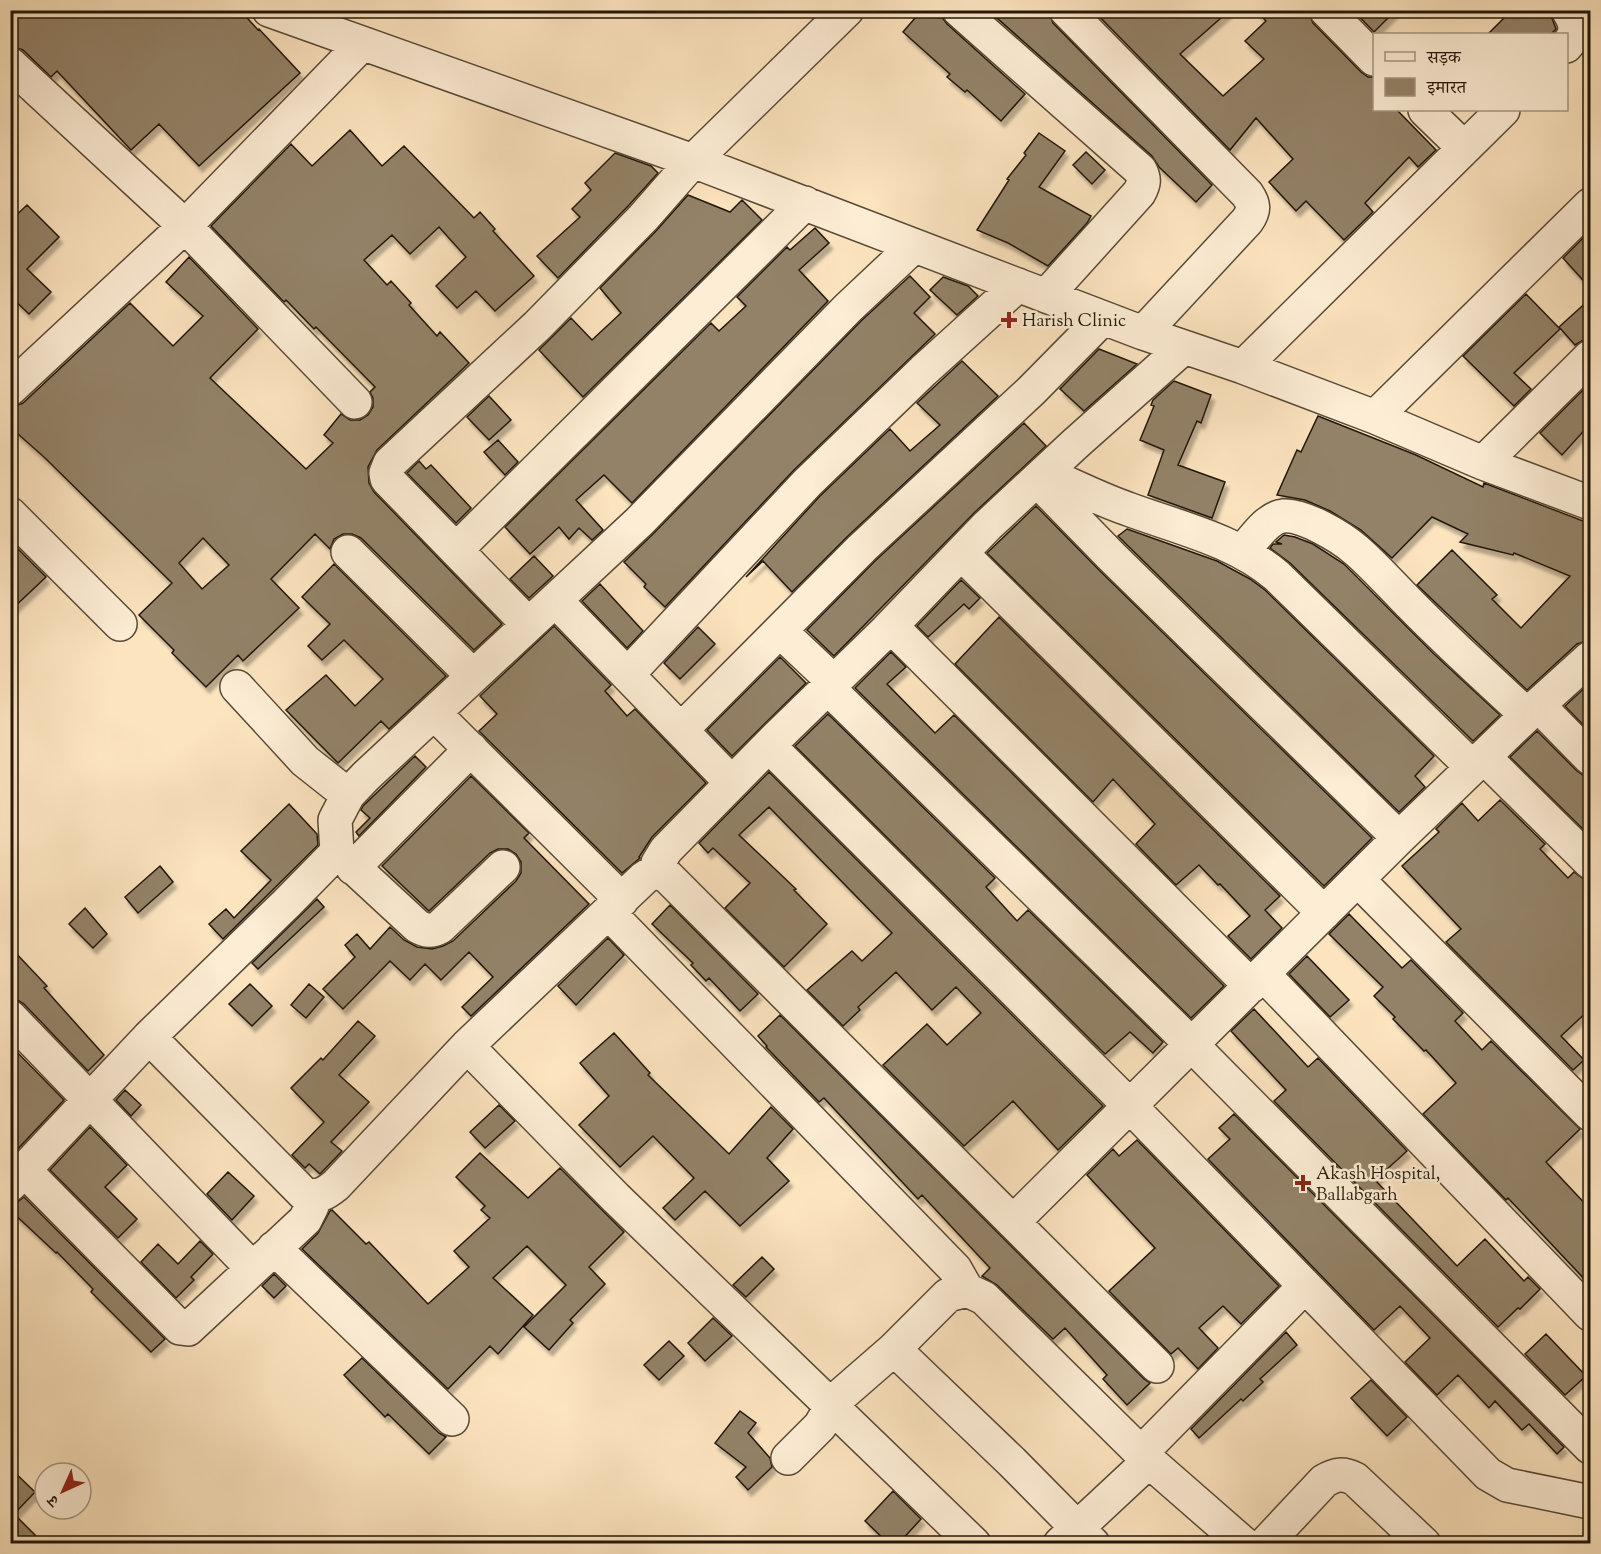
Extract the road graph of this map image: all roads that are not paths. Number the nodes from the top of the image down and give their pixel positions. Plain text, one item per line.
1 (269, 10) edge
2 (847, 10) edge
3 (959, 10) edge
4 (1326, 10) edge
5 (1568, 10) edge
6 (1073, 12) edge
7 (362, 44) junction
8 (1568, 44) edge
9 (1373, 57) edge
10 (10, 64) edge
11 (1426, 111) edge
12 (1502, 111) edge
13 (1464, 148) junction
14 (693, 161) junction
15 (805, 203) junction
16 (1590, 205) edge
17 (185, 226) junction
18 (914, 246) junction
19 (1032, 291) junction
20 (1103, 318) junction
21 (1143, 333) junction
22 (1184, 346) junction
23 (1590, 357) edge
24 (1243, 367) junction
25 (10, 389) edge
26 (355, 402) dead end
27 (1375, 417) junction
28 (1483, 463) junction
29 (1040, 476) junction
30 (1590, 503) edge
31 (10, 514) edge
32 (456, 550) junction
33 (1243, 551) junction
34 (348, 552) dead end
35 (961, 553) junction
36 (555, 600) junction
37 (120, 624) dead end
38 (528, 624) junction
39 (891, 626) junction
40 (780, 631) junction
41 (1590, 658) edge
42 (628, 674) junction
43 (473, 676) junction
44 (831, 685) junction
45 (237, 687) dead end
46 (1532, 710) junction
47 (434, 712) junction
48 (681, 730) junction
49 (769, 746) junction
50 (471, 749) junction
51 (1590, 758) edge
52 (1478, 762) junction
53 (732, 783) junction
54 (348, 795) junction
55 (1399, 838) junction
56 (345, 860) junction
57 (1590, 862) edge
58 (503, 867) dead end
59 (657, 872) junction
60 (1358, 880) junction
61 (616, 907) junction
62 (1324, 913) junction
63 (1257, 980) junction
64 (10, 1017) edge
65 (149, 1037) junction
66 (467, 1046) junction
67 (1191, 1046) junction
68 (90, 1099) junction
69 (1130, 1106) junction
70 (1590, 1114) edge
71 (18, 1178) edge
72 (313, 1197) junction
73 (1013, 1222) junction
74 (263, 1258) junction
75 (1305, 1286) junction
76 (967, 1290) junction
77 (1590, 1314) edge
78 (894, 1349) junction
79 (1157, 1366) dead end
80 (831, 1407) junction
81 (452, 1419) dead end
82 (1590, 1447) edge
83 (1145, 1457) junction
84 (788, 1458) dead end
85 (1590, 1502) edge
86 (1077, 1538) edge
87 (974, 1544) edge
88 (1244, 1544) edge
89 (1265, 1544) edge
90 (1424, 1544) edge

1 - 7 street
2 - 14 street
3 - 19 street
4 - 9 street
5 - 8 street
6 - 21 street
7 - 14 street
7 - 17 street
10 - 17 street
11 - 13 street
12 - 13 street
13 - 24 street
14 - 15 street
14 - 32 street
15 - 18 street
15 - 32 street
16 - 27 street
17 - 25 street
17 - 26 street
18 - 19 street
18 - 36 street
19 - 20 street
19 - 42 street
20 - 21 street
20 - 40 street
21 - 22 street
22 - 24 street
22 - 29 street
23 - 28 street
24 - 27 street
27 - 28 street
28 - 30 street
29 - 33 street
29 - 35 street
29 - 55 street
31 - 37 street
32 - 38 street
33 - 46 street
33 - 52 street
34 - 43 street
35 - 39 street
35 - 62 street
36 - 38 street
36 - 42 street
38 - 43 street
39 - 44 street
39 - 63 street
40 - 44 street
40 - 48 street
41 - 46 street
42 - 48 street
43 - 47 street
44 - 49 street
44 - 67 street
45 - 54 street
46 - 51 street
46 - 52 street
47 - 50 street
47 - 54 street
48 - 53 street
49 - 53 street
49 - 69 street
50 - 56 street
50 - 61 street
52 - 55 street
52 - 57 street
53 - 59 street
54 - 56 street
55 - 60 street
56 - 58 street
56 - 65 street
59 - 61 street
59 - 73 street
60 - 62 street
60 - 70 street
61 - 66 street
61 - 76 street
62 - 63 street
63 - 67 street
63 - 77 street
64 - 68 street
65 - 68 street
65 - 72 street
66 - 72 street
66 - 80 street
67 - 69 street
67 - 82 street
68 - 71 street
68 - 74 street
69 - 73 street
69 - 75 street
71 - 74 street
72 - 74 street
73 - 79 street
74 - 81 street
75 - 83 street
75 - 85 street
76 - 78 street
76 - 83 street
78 - 80 street
78 - 86 street
80 - 84 street
80 - 87 street
83 - 86 street
83 - 88 street
89 - 90 street

